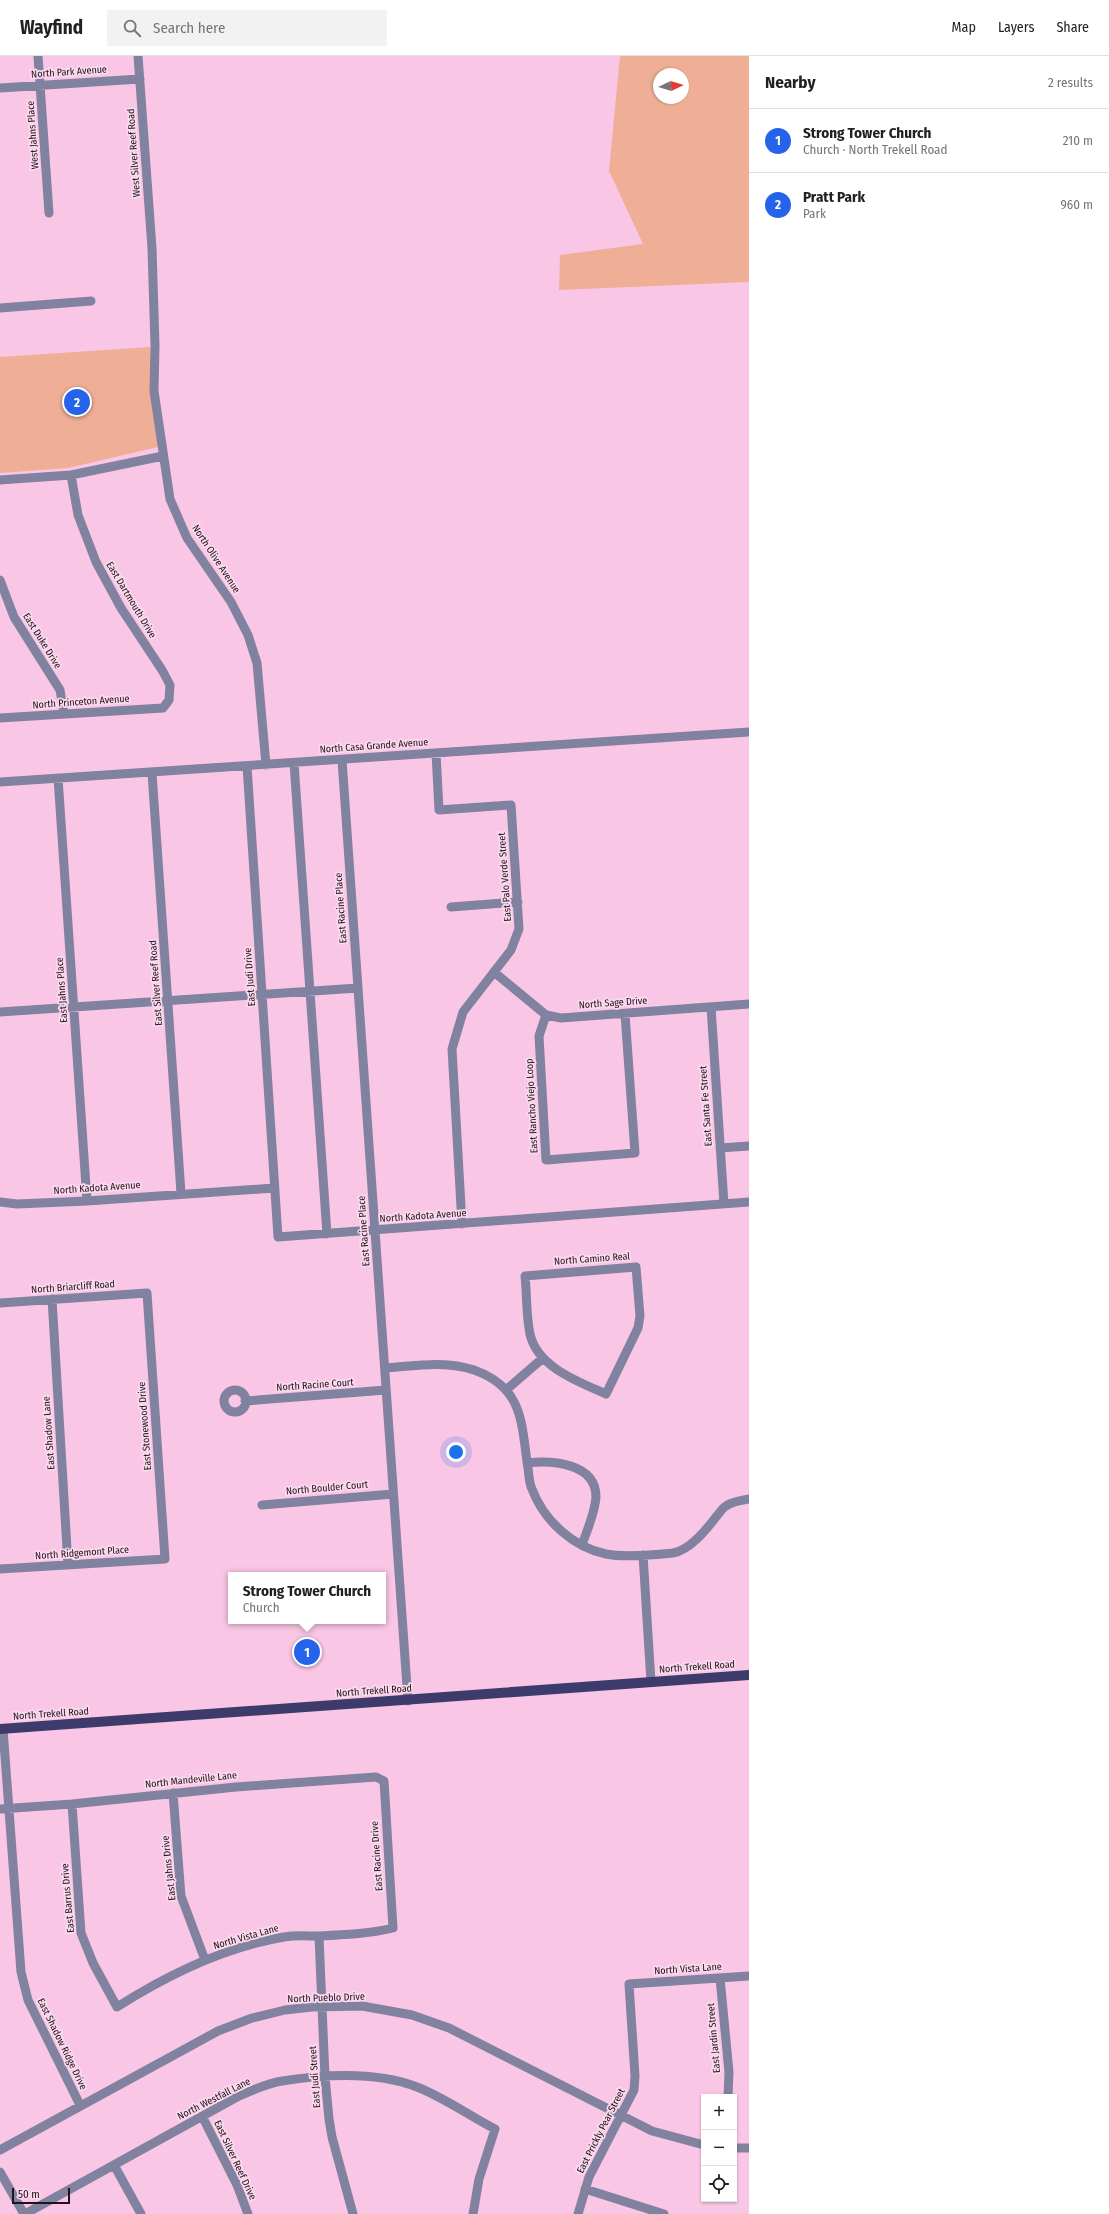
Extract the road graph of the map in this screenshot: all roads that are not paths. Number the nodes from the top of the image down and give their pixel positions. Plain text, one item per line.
1 (38, 56) edge
2 (138, 56) edge
3 (140, 79) junction
4 (40, 85) junction
5 (0, 88) edge
6 (49, 213) dead end
7 (91, 301) dead end
8 (0, 308) edge
9 (163, 456) junction
10 (71, 475) junction
11 (0, 480) edge
12 (0, 580) edge
13 (163, 708) joint
14 (64, 713) junction
15 (0, 718) edge
16 (749, 732) edge
17 (436, 753) junction
18 (342, 760) junction
19 (294, 763) junction
20 (266, 765) junction
21 (247, 766) junction
22 (152, 773) junction
23 (58, 778) junction
24 (0, 782) edge
25 (518, 902) junction
26 (451, 907) dead end
27 (494, 972) junction
28 (358, 988) junction
29 (310, 991) junction
30 (262, 994) junction
31 (168, 1001) junction
32 (749, 1004) edge
33 (711, 1007) junction
34 (74, 1008) junction
35 (0, 1012) edge
36 (625, 1014) junction
37 (546, 1015) junction
38 (749, 1146) edge
39 (720, 1148) junction
40 (274, 1188) junction
41 (181, 1193) junction
42 (87, 1201) junction
43 (0, 1202) edge
44 (749, 1202) edge
45 (724, 1204) junction
46 (462, 1224) junction
47 (375, 1231) junction
48 (327, 1234) junction
49 (147, 1293) joint
50 (52, 1299) junction
51 (0, 1303) edge
52 (543, 1358) junction
53 (385, 1368) junction
54 (386, 1390) junction
55 (506, 1390) junction
56 (246, 1401) dead end
57 (527, 1463) junction
58 (393, 1494) junction
59 (749, 1498) edge
60 (262, 1505) dead end
61 (582, 1545) junction
62 (643, 1555) junction
63 (165, 1559) joint
64 (68, 1565) junction
65 (0, 1569) edge
66 (749, 1675) edge
67 (651, 1682) junction
68 (408, 1701) junction
69 (2, 1729) edge
70 (384, 1782) joint
71 (173, 1793) junction
72 (72, 1804) junction
73 (4, 1808) edge
74 (393, 1928) joint
75 (319, 1936) junction
76 (204, 1960) junction
77 (749, 1976) edge
78 (720, 1978) junction
79 (629, 1984) joint
80 (117, 2006) joint
81 (322, 2007) junction
82 (325, 2077) junction
83 (728, 2094) edge
84 (80, 2104) junction
85 (202, 2116) junction
86 (620, 2116) junction
87 (701, 2145) edge
88 (737, 2148) edge
89 (749, 2148) edge
90 (0, 2150) edge
91 (114, 2165) junction
92 (0, 2172) edge
93 (585, 2189) junction
94 (24, 2214) edge
95 (141, 2214) edge
96 (248, 2214) edge
97 (353, 2214) edge
98 (473, 2214) edge
99 (578, 2214) edge
100 (664, 2214) edge

1 - 4 street, West Jahns Place
2 - 3 street, West Silver Reef Road
3 - 4 street, North Park Avenue
3 - 9 street, West Silver Reef Road
4 - 5 street, North Park Avenue
4 - 6 street, West Jahns Place
7 - 8 street
9 - 10 street
9 - 20 street, North Olive Avenue
10 - 11 street
10 - 13 street, East Dartmouth Drive
12 - 14 street, East Duke Drive
13 - 14 street, North Princeton Avenue
14 - 15 street, North Princeton Avenue
16 - 17 street, North Casa Grande Avenue
17 - 18 street, North Casa Grande Avenue
17 - 25 street, East Palo Verde Street
18 - 19 street, North Casa Grande Avenue
18 - 28 street, East Racine Place
19 - 20 street, North Casa Grande Avenue
19 - 29 street
20 - 21 street, North Casa Grande Avenue
21 - 22 street, North Casa Grande Avenue
21 - 30 street, East Judi Drive
22 - 23 street, North Casa Grande Avenue
22 - 31 street, East Silver Reef Road
23 - 24 street, North Casa Grande Avenue
23 - 34 street, East Jahns Place
25 - 26 street
25 - 27 street, East Palo Verde Street
27 - 37 street
27 - 46 street, East Palo Verde Street
28 - 29 street
28 - 47 street, East Racine Place
29 - 30 street
29 - 48 street
30 - 31 street
30 - 40 street, East Judi Drive
31 - 34 street
31 - 41 street, East Silver Reef Road
32 - 33 street, North Sage Drive
33 - 36 street, North Sage Drive
33 - 39 street, East Santa Fe Street
34 - 35 street
34 - 42 street, East Jahns Place
36 - 37 street, North Sage Drive
36 - 37 street, East Rancho Viejo Loop
38 - 39 street
39 - 45 street, East Santa Fe Street
40 - 41 street, North Kadota Avenue
40 - 48 street, North Kadota Avenue
41 - 42 street, North Kadota Avenue
42 - 43 street, North Kadota Avenue
44 - 45 street, North Kadota Avenue
45 - 46 street, North Kadota Avenue
46 - 47 street, North Kadota Avenue
47 - 48 street, North Kadota Avenue
47 - 53 street, East Racine Place
49 - 50 street, North Briarcliff Road
49 - 63 street, East Stonewood Drive
50 - 51 street, North Briarcliff Road
50 - 64 street, East Shadow Lane
52 - 52 street, North Camino Real
52 - 55 street
53 - 54 street, East Racine Place
53 - 55 street
54 - 56 street, North Racine Court
54 - 58 street, East Racine Place
55 - 57 street
57 - 61 street
57 - 61 street
58 - 60 street, North Boulder Court
58 - 68 street, East Racine Place
59 - 62 street
61 - 62 street
62 - 67 street
63 - 64 street, North Ridgemont Place
64 - 65 street, North Ridgemont Place
66 - 67 main road, North Trekell Road
67 - 68 main road, North Trekell Road
68 - 69 main road, North Trekell Road
69 - 73 street, East Shadow Ridge Drive
70 - 71 street, North Mandeville Lane
70 - 74 street, East Racine Drive
71 - 72 street, North Mandeville Lane
71 - 76 street, East Jahns Drive
72 - 73 street, North Mandeville Lane
72 - 80 street, East Barrus Drive
73 - 84 street, East Shadow Ridge Drive
74 - 75 street, North Vista Lane
75 - 76 street, North Vista Lane
75 - 81 street, East Judi Street
76 - 80 street, North Vista Lane
77 - 78 street, North Vista Lane
78 - 79 street, North Vista Lane
78 - 83 street, East Jardin Street
79 - 86 street, East Prickly Pear Street
81 - 82 street, East Judi Street
81 - 84 street, North Pueblo Drive
81 - 86 street, North Pueblo Drive
82 - 85 street, North Westfall Lane
82 - 97 street, East Judi Street
82 - 98 street, North Westfall Lane
84 - 90 street, North Pueblo Drive
85 - 91 street, North Westfall Lane
85 - 96 street, East Silver Reef Drive
86 - 87 street, North Pueblo Drive
86 - 93 street, East Prickly Pear Street
88 - 89 street
91 - 94 street, North Westfall Lane
91 - 95 street
92 - 94 street
93 - 99 street, East Prickly Pear Street
93 - 100 street

